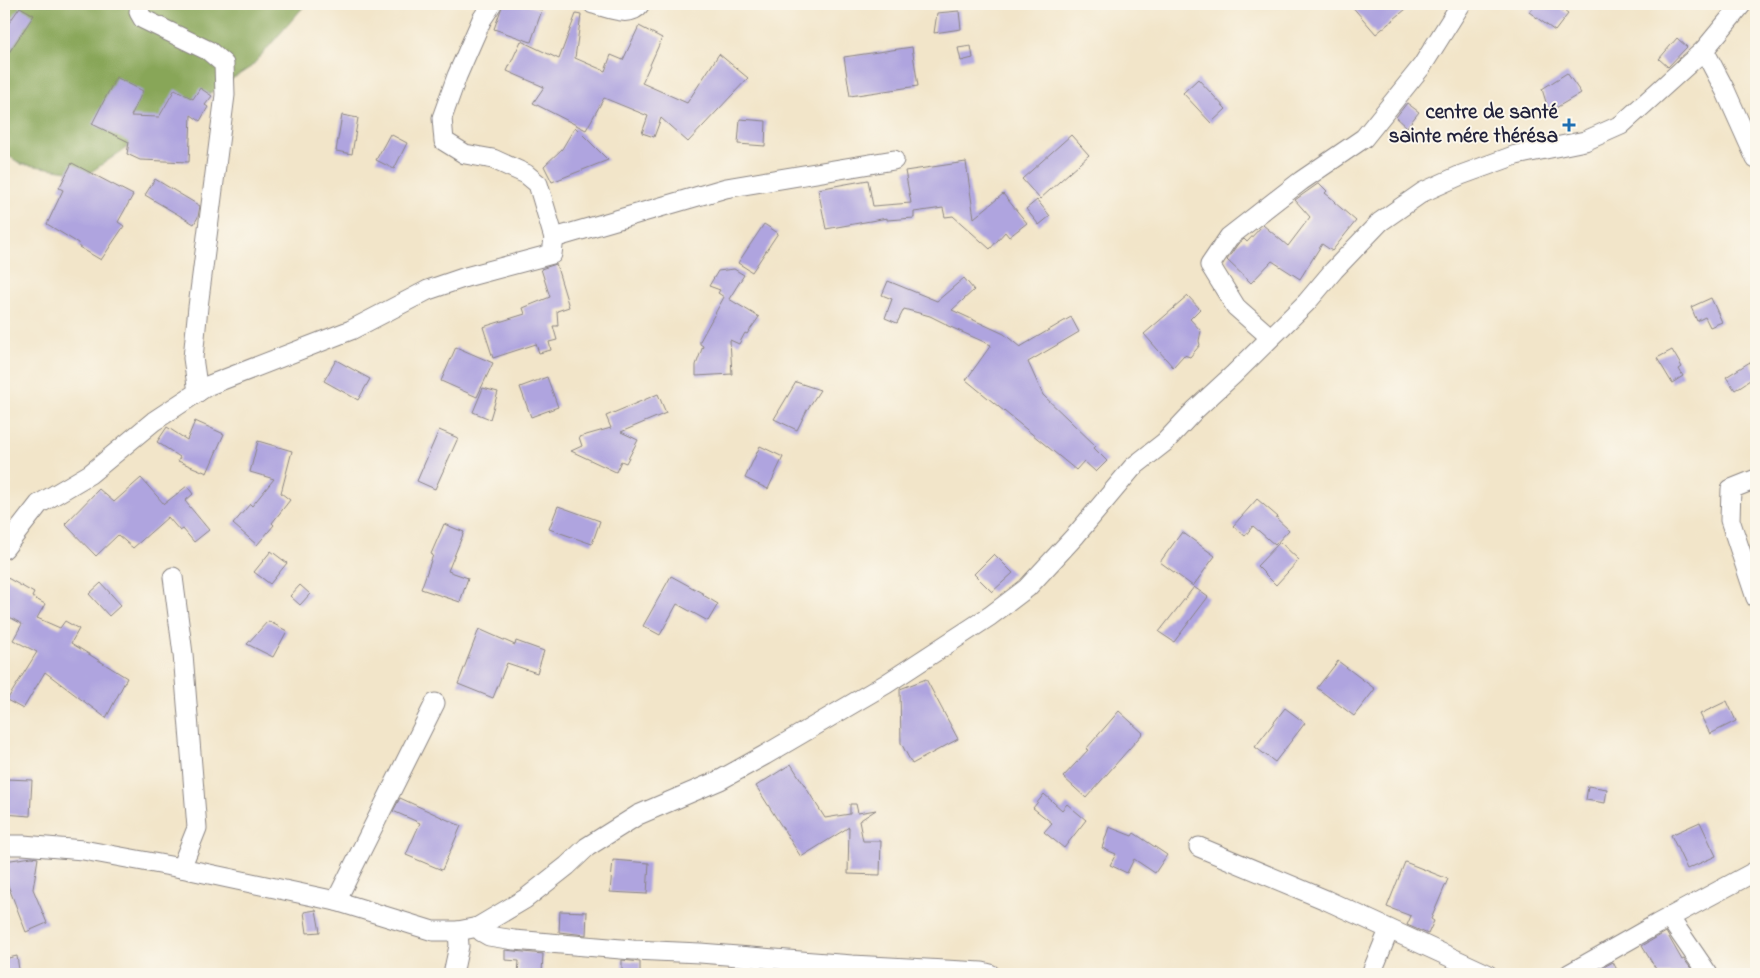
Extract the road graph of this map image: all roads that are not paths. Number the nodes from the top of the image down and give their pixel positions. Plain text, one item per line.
1 (140, 4) edge
2 (492, 4) edge
3 (593, 4) edge
4 (640, 4) edge
5 (1462, 4) edge
6 (1742, 4) edge
7 (1746, 4) edge
8 (1756, 12) edge
9 (1704, 50) junction
10 (1756, 159) edge
11 (894, 160) dead end
12 (554, 238) junction
13 (1270, 337) junction
14 (198, 392) junction
15 (1756, 479) edge
16 (4, 549) edge
17 (173, 577) dead end
18 (1756, 598) edge
19 (435, 703) dead end
20 (4, 845) edge
21 (1199, 847) dead end
22 (181, 868) junction
23 (1756, 870) edge
24 (336, 902) junction
25 (1669, 917) junction
26 (478, 926) junction
27 (1389, 930) junction
28 (458, 931) junction
29 (453, 974) edge
30 (990, 974) edge
31 (1371, 974) edge
32 (1487, 974) edge
33 (1568, 974) edge
34 (1708, 974) edge

1 - 14 street
2 - 12 street
3 - 4 street
5 - 13 street
6 - 9 street
7 - 8 street
9 - 10 street
9 - 13 street
11 - 12 street
12 - 14 street
13 - 26 street
14 - 16 street
15 - 18 street
17 - 22 street
19 - 24 street
20 - 22 street
21 - 27 street
22 - 24 street
23 - 25 street
24 - 28 street
25 - 33 street
25 - 34 street
26 - 28 street
26 - 30 street
27 - 31 street
27 - 32 street
28 - 29 street

